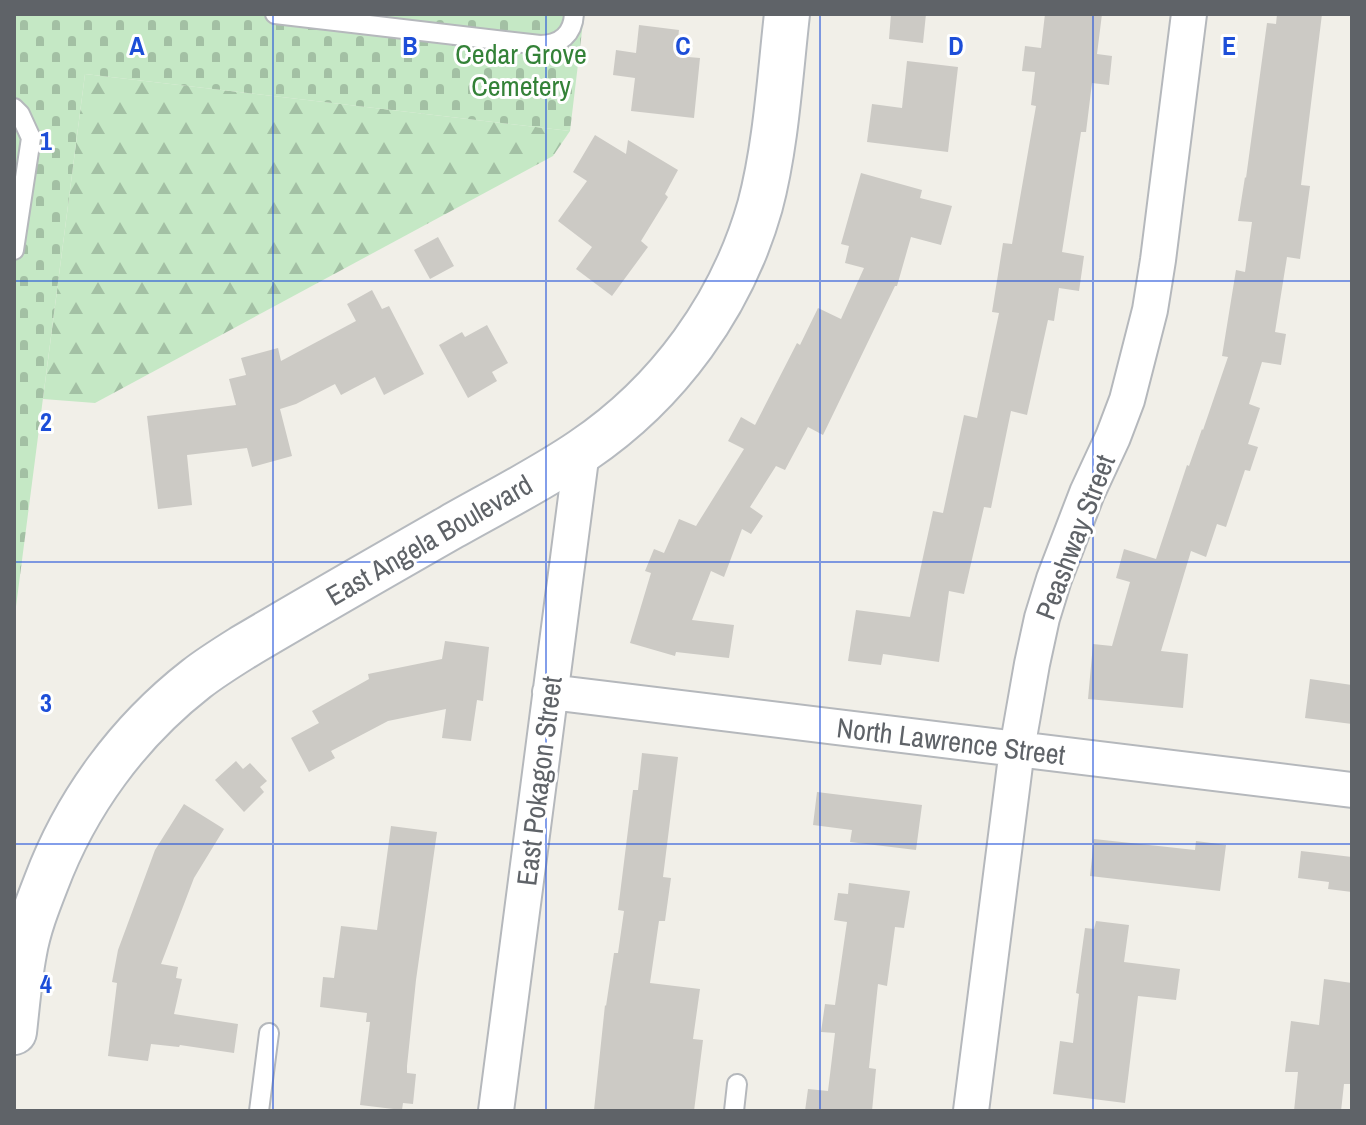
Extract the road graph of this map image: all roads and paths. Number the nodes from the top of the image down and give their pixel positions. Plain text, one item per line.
1 (275, 14) edge
2 (574, 14) edge
3 (787, 14) edge
4 (1189, 14) edge
5 (14, 108) edge
6 (14, 250) edge
7 (582, 451) junction
8 (550, 692) junction
9 (1017, 749) junction
10 (1352, 790) edge
11 (14, 1032) edge
12 (269, 1033) dead end
13 (737, 1084) dead end
14 (259, 1111) edge
15 (496, 1111) edge
16 (734, 1111) edge
17 (971, 1111) edge

1 - 2 lane
3 - 7 main road, East Angela Boulevard
4 - 9 street, Peashway Street
5 - 6 lane
7 - 8 street, East Pokagon Street
7 - 11 main road, East Angela Boulevard
8 - 9 street, North Lawrence Street
8 - 15 street, East Pokagon Street
9 - 10 street, North Lawrence Street
9 - 17 street, Peashway Street
12 - 14 lane
13 - 16 lane

